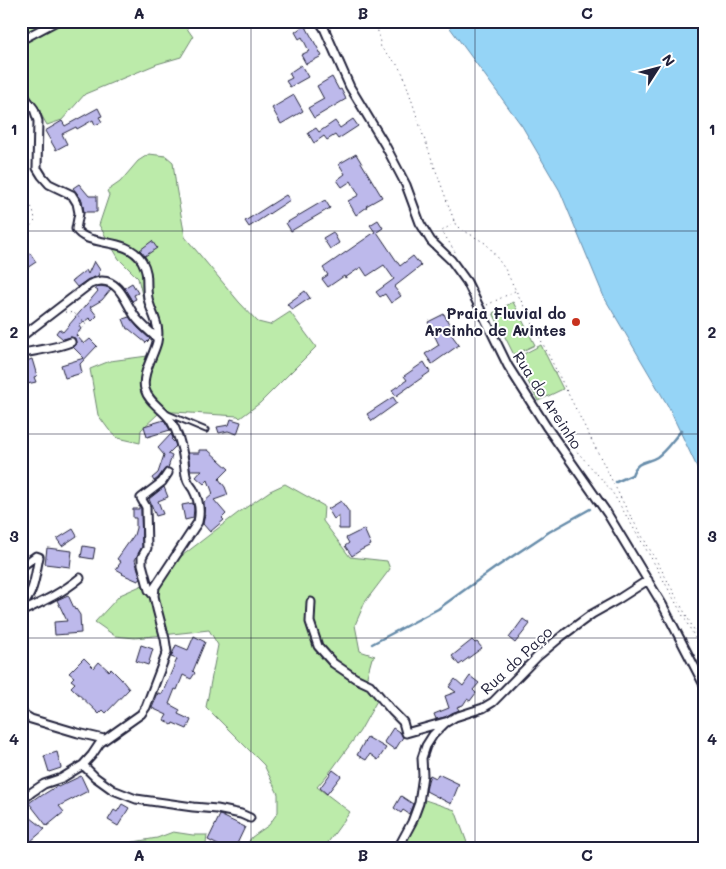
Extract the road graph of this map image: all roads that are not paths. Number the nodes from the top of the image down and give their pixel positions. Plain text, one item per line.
1 (57, 21) edge
2 (319, 21) edge
3 (21, 40) edge
4 (21, 92) edge
5 (21, 337) edge
6 (157, 338) junction
7 (71, 342) road end
8 (21, 354) edge
9 (166, 413) junction
10 (206, 430) dead end
11 (168, 473) dead end
12 (21, 567) edge
13 (80, 578) dead end
14 (648, 580) junction
15 (154, 596) junction
16 (311, 602) dead end
17 (21, 606) edge
18 (21, 612) edge
19 (705, 687) edge
20 (21, 712) edge
21 (450, 720) junction
22 (104, 739) junction
23 (83, 765) junction
24 (21, 801) edge
25 (250, 818) dead end
26 (398, 848) edge

1 - 3 street
2 - 14 street, Rua do Areinho
4 - 6 street
5 - 6 street
6 - 9 street
7 - 8 street
9 - 10 lane
9 - 15 street
11 - 15 street
12 - 17 street
13 - 18 street
14 - 19 street, Rua do Areinho
14 - 21 street, Rua do Paço
15 - 22 street
16 - 21 street, Rua do Paço
20 - 22 street
21 - 26 street, Rua do Paço
22 - 23 street
23 - 24 street
23 - 25 street

